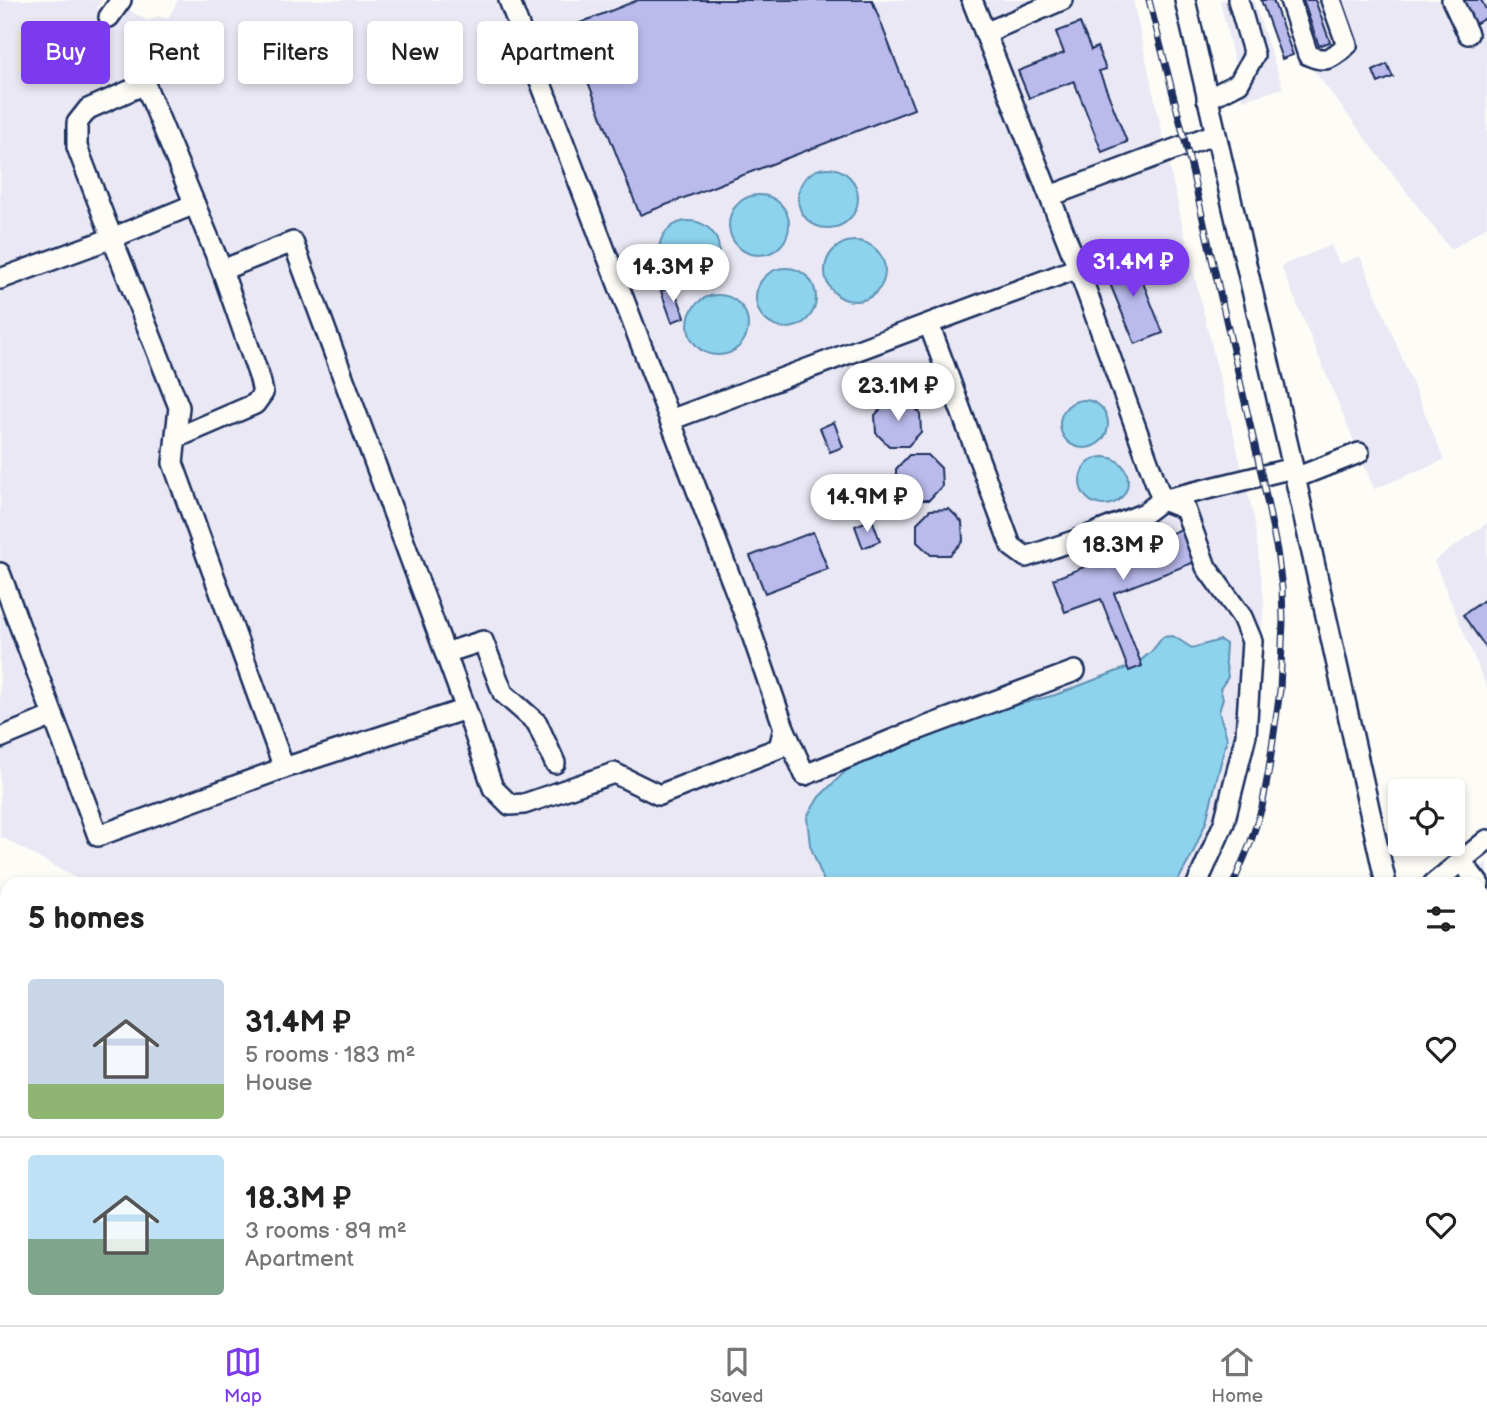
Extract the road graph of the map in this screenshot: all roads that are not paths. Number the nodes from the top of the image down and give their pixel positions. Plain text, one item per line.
1 (121, 0) edge
2 (509, 0) edge
3 (972, 0) edge
4 (1062, 0) edge
5 (1185, 0) edge
6 (1238, 0) edge
7 (1290, 0) edge
8 (1331, 0) edge
9 (1452, 0) edge
10 (109, 17) dead end
11 (985, 33) junction
12 (1468, 34) dead end
13 (1207, 99) junction
14 (1215, 134) junction
15 (1050, 195) junction
16 (195, 204) junction
17 (111, 238) junction
18 (1078, 268) junction
19 (222, 270) junction
20 (0, 279) edge
21 (929, 324) junction
22 (670, 420) junction
23 (176, 438) junction
24 (1359, 453) dead end
25 (1294, 473) junction
26 (1162, 500) junction
27 (0, 573) edge
28 (445, 653) junction
29 (1075, 671) dead end
30 (466, 709) junction
31 (53, 716) junction
32 (784, 728) junction
33 (0, 738) edge
34 (555, 763) dead end
35 (284, 768) junction
36 (1487, 840) edge
37 (1461, 861) junction
38 (1201, 877) edge
39 (1384, 877) edge
40 (1442, 877) edge
41 (1474, 877) edge

1 - 10 street
2 - 22 street
3 - 11 street
4 - 11 street
5 - 13 street
6 - 13 street
7 - 8 street
9 - 12 street
11 - 15 street
13 - 14 street
14 - 15 street
14 - 25 street
15 - 18 street
16 - 17 street
16 - 17 street
16 - 19 street
17 - 20 street
17 - 23 street
18 - 21 street
18 - 26 street
19 - 23 street
19 - 28 street
21 - 22 street
21 - 26 street
22 - 32 street
23 - 35 street
24 - 25 street
25 - 26 street
25 - 39 street
26 - 38 street
27 - 31 street
28 - 30 street
28 - 34 street
29 - 32 street
30 - 32 street
30 - 35 street
31 - 33 street
31 - 35 street
36 - 37 street
37 - 40 street
37 - 41 street

